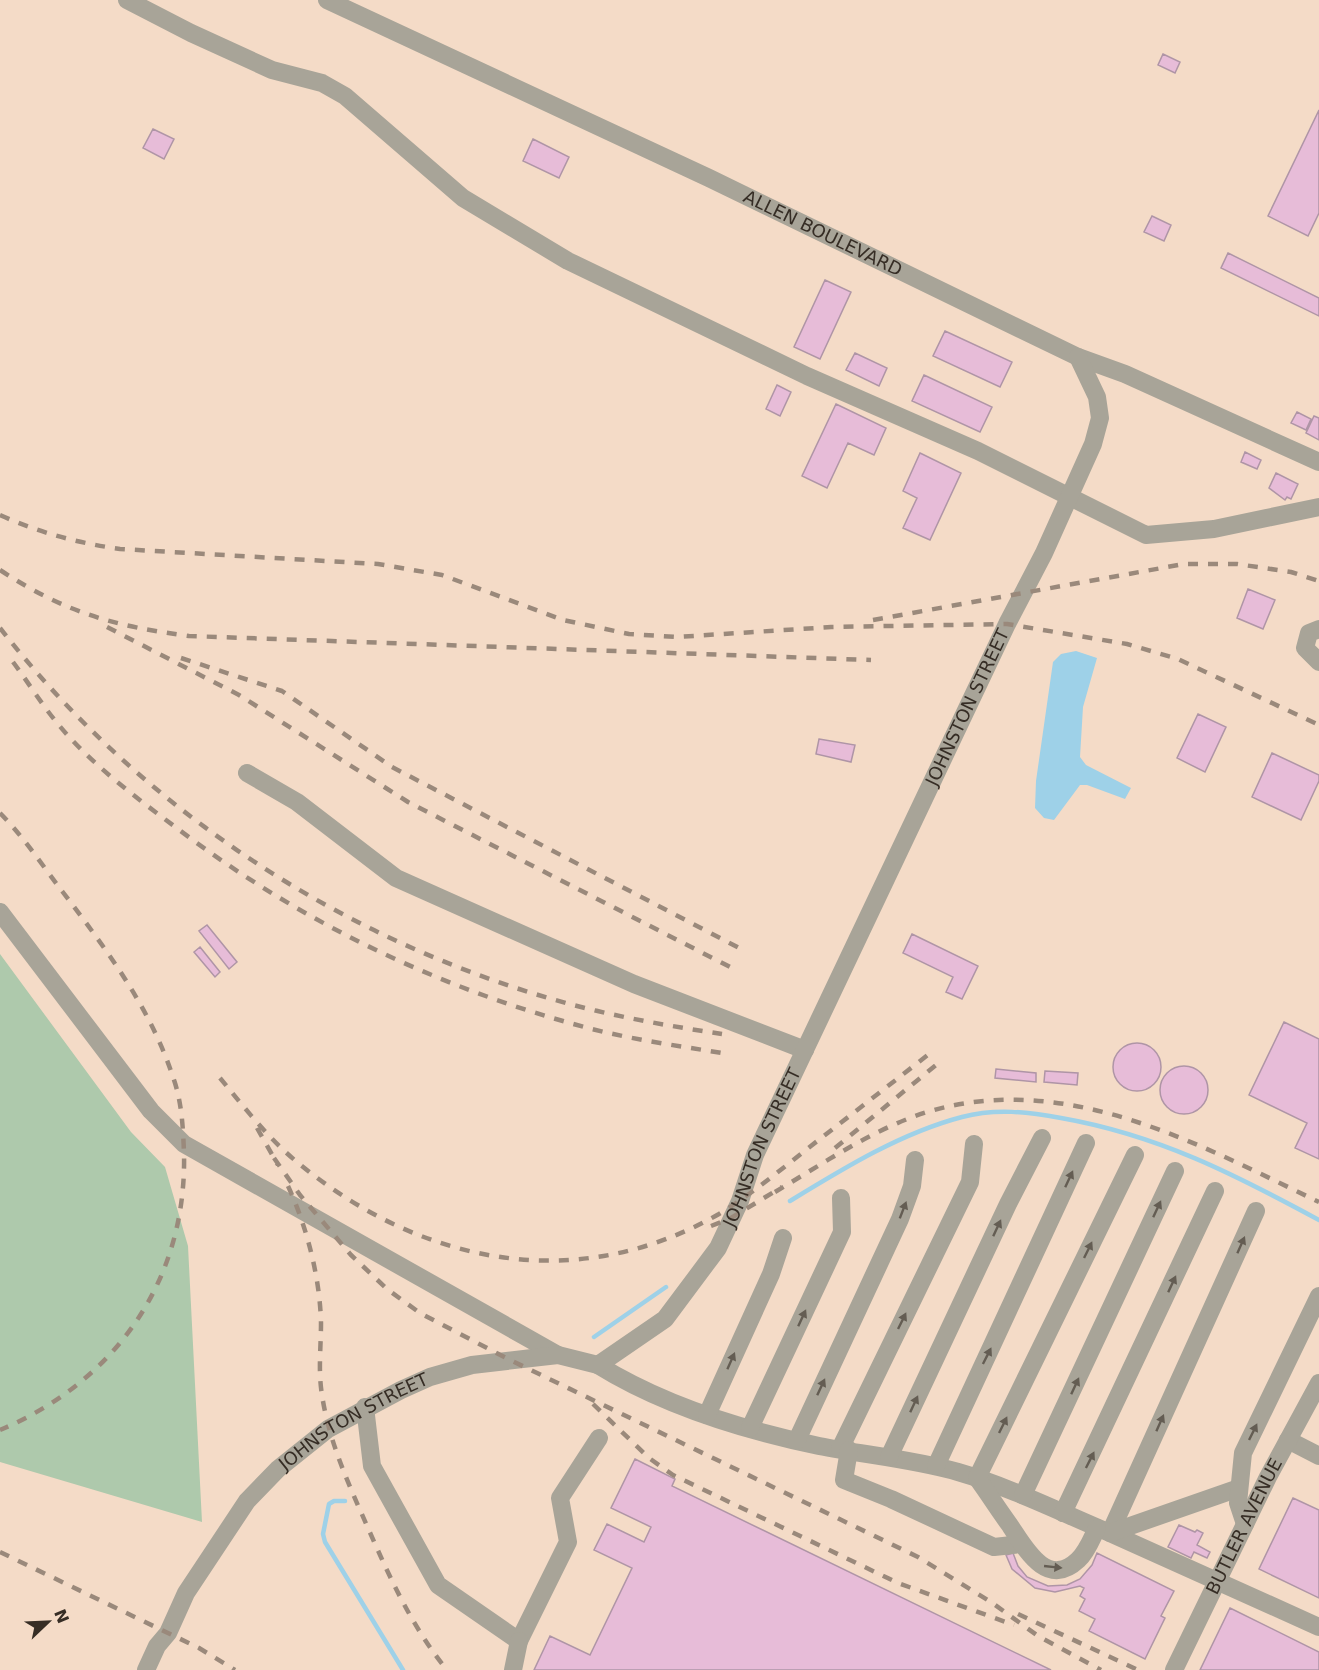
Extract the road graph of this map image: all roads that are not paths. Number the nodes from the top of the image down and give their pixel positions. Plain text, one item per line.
1 (127, 0) edge
2 (327, 0) edge
3 (1078, 357) junction
4 (1319, 462) edge
5 (1068, 497) junction
6 (1319, 507) edge
7 (1319, 629) edge
8 (1319, 662) edge
9 (247, 773) dead end
10 (0, 912) edge
11 (805, 1050) junction
12 (1042, 1138) dead end
13 (1086, 1143) dead end
14 (974, 1144) dead end
15 (1135, 1155) dead end
16 (915, 1160) dead end
17 (1174, 1172) dead end
18 (1215, 1191) dead end
19 (841, 1198) dead end
20 (1256, 1211) dead end
21 (783, 1238) dead end
22 (1319, 1296) edge
23 (558, 1355) junction
24 (598, 1365) junction
25 (1316, 1394) edge
26 (365, 1407) junction
27 (707, 1415) junction
28 (750, 1428) junction
29 (599, 1438) dead end
30 (797, 1440) junction
31 (1288, 1440) junction
32 (844, 1450) junction
33 (1319, 1456) edge
34 (889, 1457) junction
35 (936, 1466) junction
36 (977, 1478) junction
37 (1239, 1488) junction
38 (1023, 1495) junction
39 (1063, 1513) junction
40 (1245, 1524) junction
41 (1104, 1531) junction
42 (1021, 1544) junction
43 (1216, 1583) junction
44 (1319, 1628) edge
45 (519, 1641) junction
46 (146, 1670) edge
47 (513, 1670) edge
48 (1174, 1670) edge

1 - 5 street
2 - 3 street, ALLEN BOULEVARD
3 - 4 street, ALLEN BOULEVARD
3 - 5 street, JOHNSTON STREET
5 - 6 street
5 - 11 street, JOHNSTON STREET
7 - 8 street
9 - 11 street
10 - 23 street
11 - 24 street, JOHNSTON STREET
34 -> 12 street
35 -> 13 street
32 -> 14 street
36 -> 15 street
30 -> 16 street
38 -> 17 street
39 -> 18 street
28 -> 19 street
41 -> 20 street
27 -> 21 street
37 -> 22 street
23 - 24 street, JOHNSTON STREET
23 - 26 street, JOHNSTON STREET
24 - 27 street
25 - 31 street, BUTLER AVENUE
26 - 45 street
26 - 46 street, JOHNSTON STREET
27 - 28 street
28 - 30 street
29 - 45 street
30 - 32 street
31 - 33 street
31 - 40 street, BUTLER AVENUE
32 - 34 street
32 - 42 street
34 - 35 street
35 - 36 street
36 - 38 street
36 - 42 street
37 - 40 street
37 - 41 street
38 - 39 street
39 - 41 street
40 - 43 street, BUTLER AVENUE
42 -> 41 street
41 - 43 street
43 - 44 street
43 - 48 street, BUTLER AVENUE
45 - 47 street

